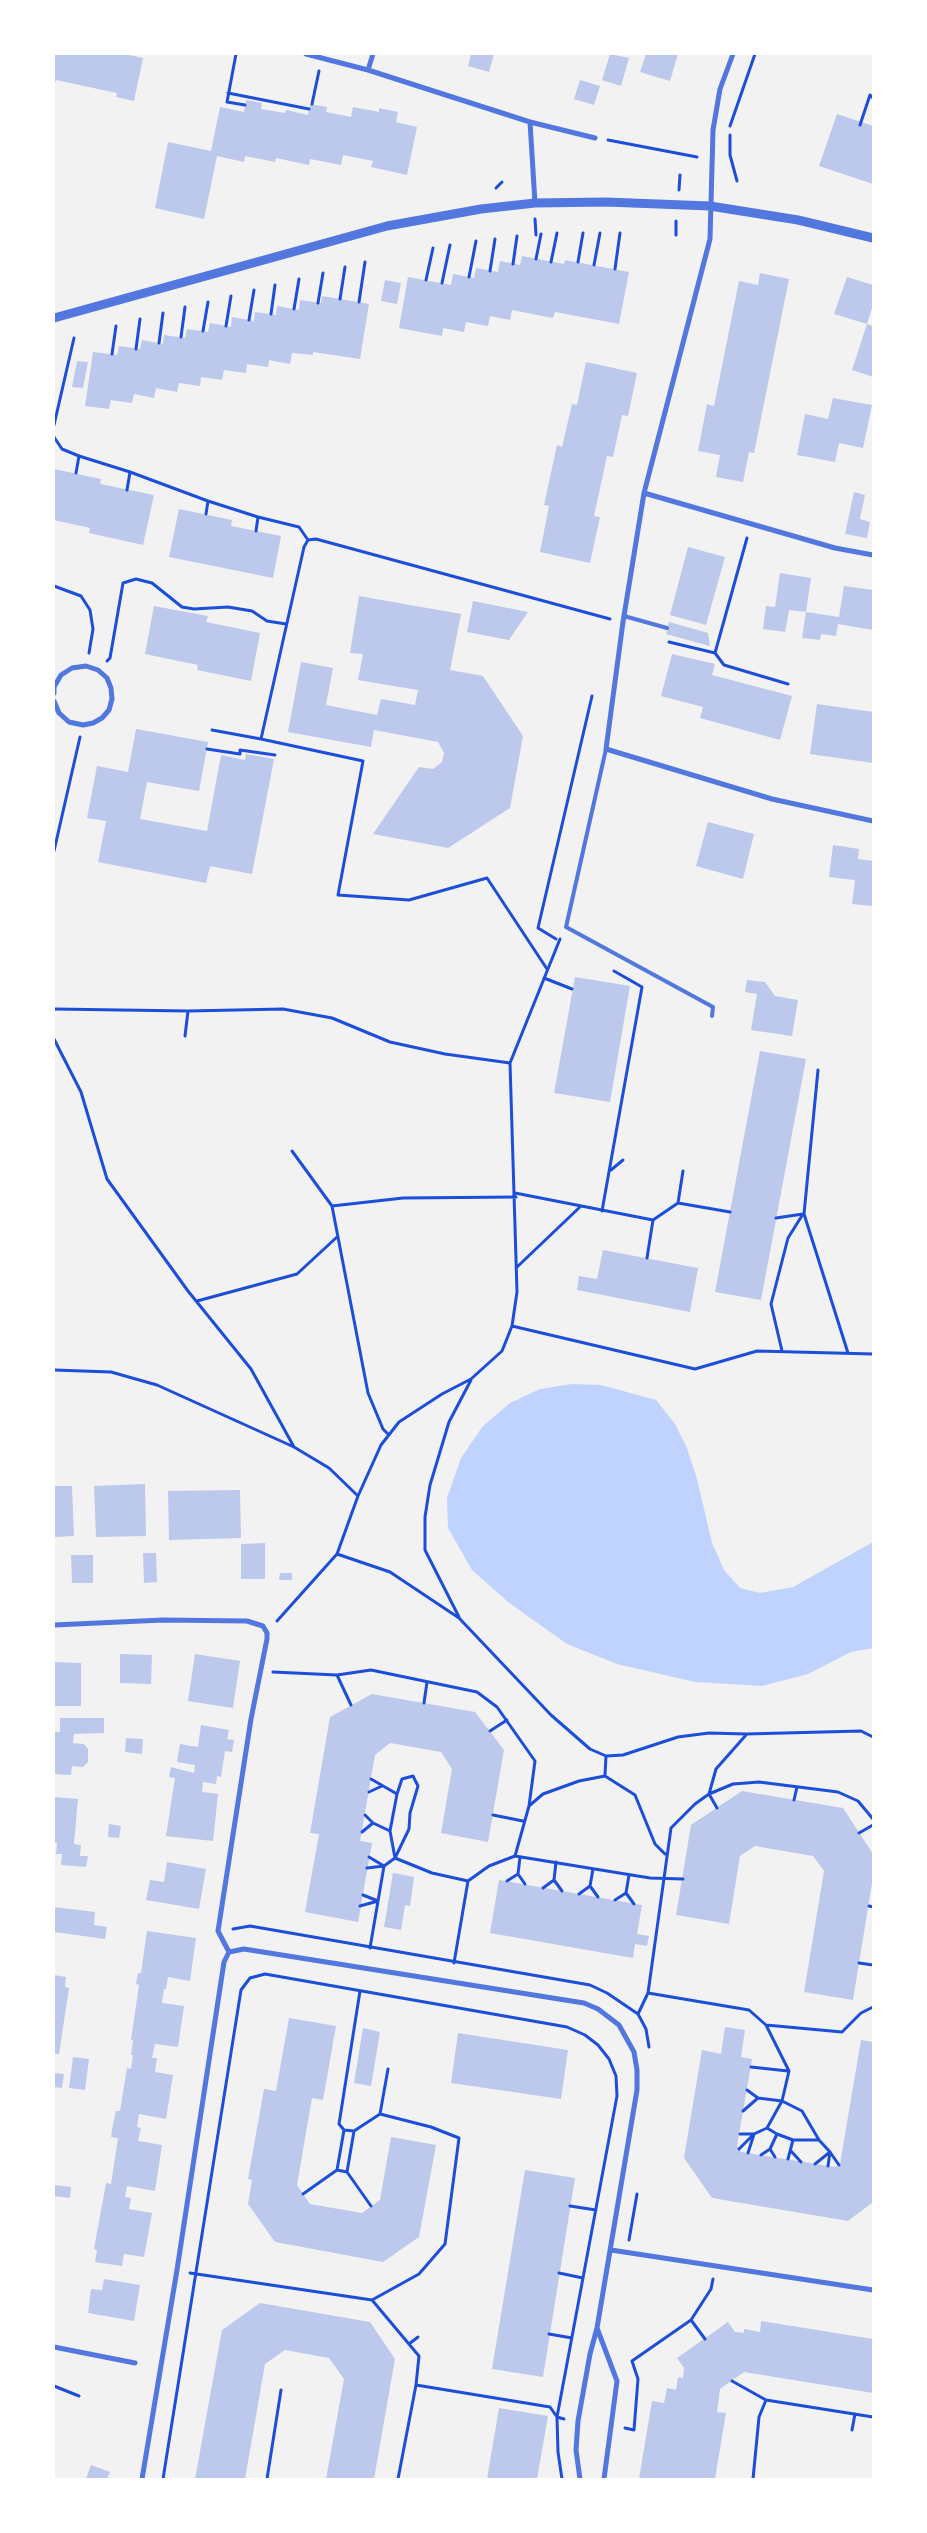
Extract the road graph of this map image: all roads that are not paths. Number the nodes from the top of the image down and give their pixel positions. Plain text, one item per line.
1 (306, 54) edge
2 (373, 54) edge
3 (733, 54) edge
4 (368, 70) junction
5 (530, 122) junction
6 (595, 138) road end
7 (535, 203) junction
8 (710, 206) junction
9 (873, 238) edge
10 (54, 318) edge
11 (644, 493) junction
12 (873, 555) edge
13 (623, 619) junction
14 (667, 628) dead end
15 (54, 693) edge
16 (54, 701) edge
17 (606, 749) junction
18 (873, 820) edge
19 (712, 1016) dead end
20 (54, 1625) edge
21 (229, 1952) junction
22 (610, 2250) junction
23 (873, 2290) edge
24 (597, 2328) junction
25 (54, 2347) edge
26 (135, 2363) dead end
27 (142, 2479) edge
28 (580, 2479) edge
29 (604, 2479) edge

1 - 4 street
2 - 4 street
3 - 8 street
4 - 5 street
5 - 6 street
5 - 7 street
7 - 8 street
7 - 10 street
8 - 9 street
8 - 11 street
11 - 12 street
11 - 13 street
13 - 14 lane
13 - 17 street
15 - 16 street
17 - 18 street
17 - 19 lane
20 - 21 street
21 - 22 street
21 - 27 street
22 - 23 street
22 - 24 street
24 - 28 street
24 - 29 street
25 - 26 street

